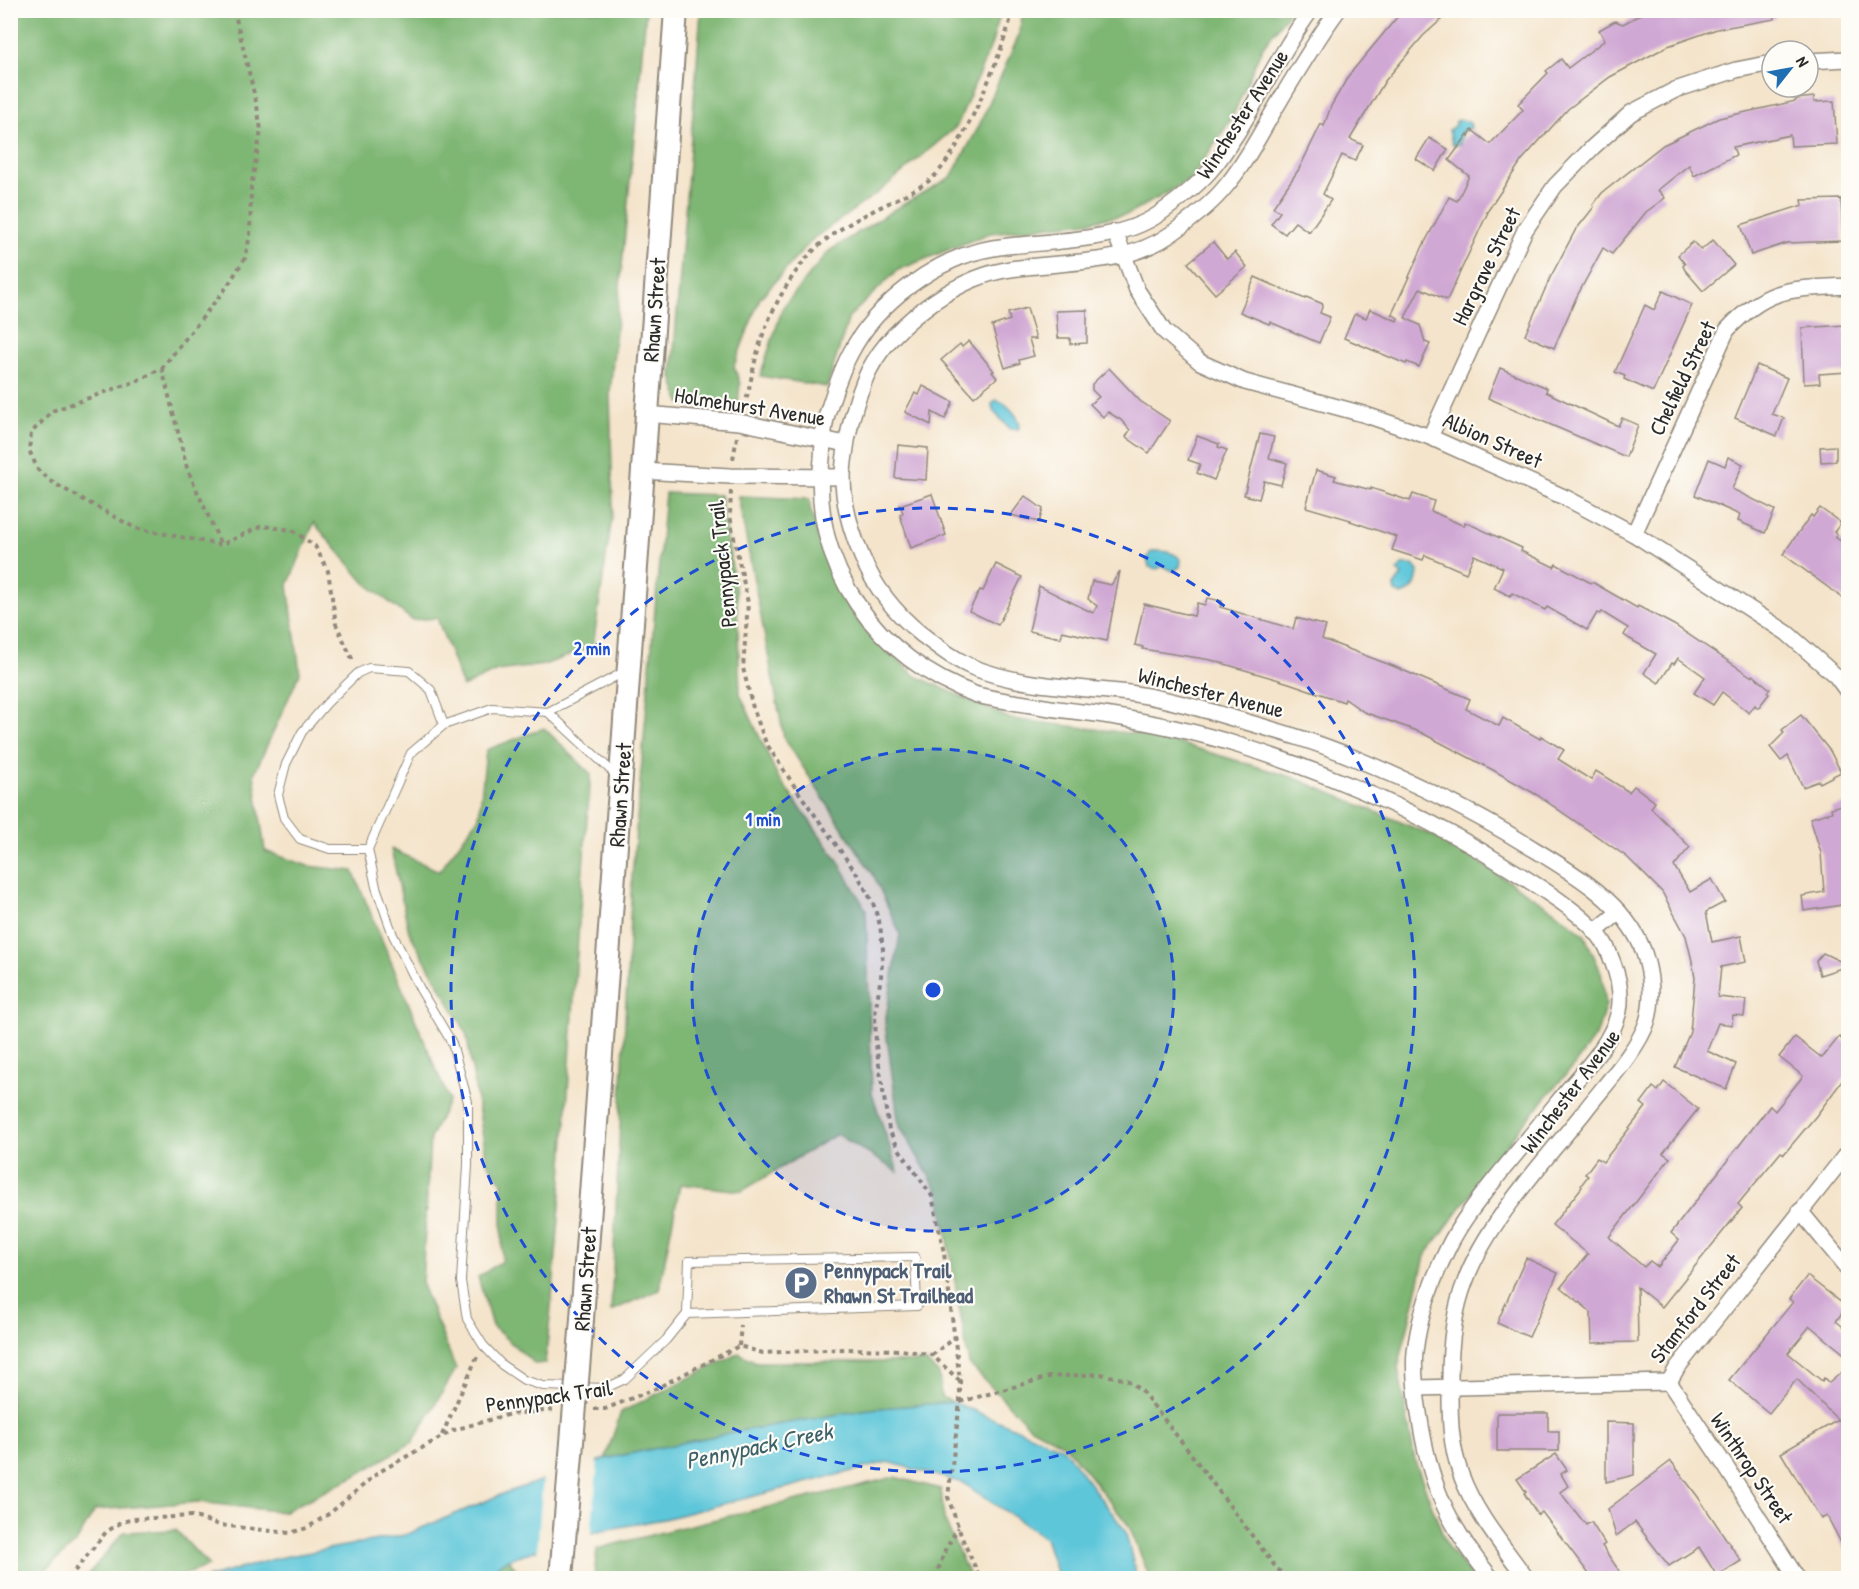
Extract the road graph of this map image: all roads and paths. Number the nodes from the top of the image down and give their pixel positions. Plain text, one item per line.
1 (234, 10) edge
2 (676, 10) edge
3 (1013, 10) edge
4 (1311, 10) edge
5 (1338, 10) edge
6 (1848, 59) edge
7 (1820, 60) edge
8 (1760, 65) edge
9 (1115, 232) junction
10 (1123, 255) junction
11 (1848, 286) edge
12 (162, 368) junction
13 (646, 414) junction
14 (739, 422) junction
15 (1430, 437) junction
16 (824, 440) junction
17 (846, 444) junction
18 (642, 471) junction
19 (820, 476) junction
20 (730, 477) junction
21 (842, 477) junction
22 (1634, 534) junction
23 (222, 545) junction
24 (629, 669) junction
25 (358, 673) junction
26 (1848, 693) edge
27 (1184, 704) junction
28 (548, 712) junction
29 (444, 725) junction
30 (1177, 729) junction
31 (621, 780) junction
32 (368, 849) junction
33 (1619, 912) junction
34 (1595, 932) junction
35 (1848, 1152) edge
36 (1800, 1211) junction
37 (1848, 1269) edge
38 (742, 1312) junction
39 (687, 1314) junction
40 (955, 1338) junction
41 (483, 1346) junction
42 (739, 1346) junction
43 (932, 1355) junction
44 (960, 1381) junction
45 (1669, 1382) junction
46 (1416, 1388) junction
47 (1450, 1388) junction
48 (960, 1402) junction
49 (562, 1410) dead end
50 (584, 1410) dead end
51 (441, 1437) junction
52 (958, 1526) junction
53 (69, 1578) edge
54 (561, 1578) edge
55 (935, 1578) edge
56 (980, 1578) edge
57 (1291, 1578) edge
58 (1491, 1578) edge
59 (1526, 1578) edge
60 (1797, 1578) edge

1 - 12 path
2 - 13 main road, Rhawn Street
3 - 14 path, Pennypack Trail
4 - 9 street, Winchester Avenue
5 - 10 street, Winchester Avenue
6 - 7 street
8 - 15 street, Hargrave Street
9 - 10 street, Albion Street
9 - 16 street, Winchester Avenue
10 - 15 street, Albion Street
10 - 17 street, Winchester Avenue
11 - 22 street, Chelfield Street
12 - 23 path
12 - 23 path
13 - 14 street, Holmehurst Avenue
13 - 18 main road, Rhawn Street
14 - 16 street, Holmehurst Avenue
14 - 20 path, Pennypack Trail
15 - 22 street, Albion Street
16 - 17 street, Holmehurst Avenue
16 - 19 street, Winchester Avenue
17 - 21 street, Winchester Avenue
18 - 20 street
18 - 24 main road, Rhawn Street
19 - 20 street
19 - 21 street
19 - 30 street, Winchester Avenue
20 - 40 path, Pennypack Trail
21 - 27 street, Winchester Avenue
22 - 26 street, Albion Street
23 - 25 path
24 - 28 lane
24 - 31 main road, Rhawn Street
25 - 29 lane
25 - 32 lane
27 - 30 street
27 - 33 street, Winchester Avenue
28 - 29 lane
28 - 31 lane
29 - 32 lane
30 - 34 street, Winchester Avenue
31 - 54 main road, Rhawn Street, bridge
32 - 41 lane
33 - 34 street
33 - 47 street, Winchester Avenue
34 - 46 street, Winchester Avenue
35 - 36 street, Stamford Street
36 - 37 street
36 - 45 street, Stamford Street
38 - 39 lane
38 - 39 lane
38 - 42 path
39 - 41 lane
40 - 43 path
40 - 44 path, Pennypack Trail
41 - 51 path
42 - 43 path
42 - 50 path, Pennypack Trail
43 - 44 path
44 - 48 path, Pennypack Trail
45 - 47 street, Stamford Street
45 - 60 street, Winthrop Street
46 - 47 street, Stamford Street
46 - 58 street, Winchester Avenue
47 - 59 street, Winchester Avenue
48 - 52 path, Pennypack Trail
48 - 57 path
49 - 51 path, Pennypack Trail
51 - 53 path, Pennypack Trail
52 - 55 path
52 - 56 path, Pennypack Trail

